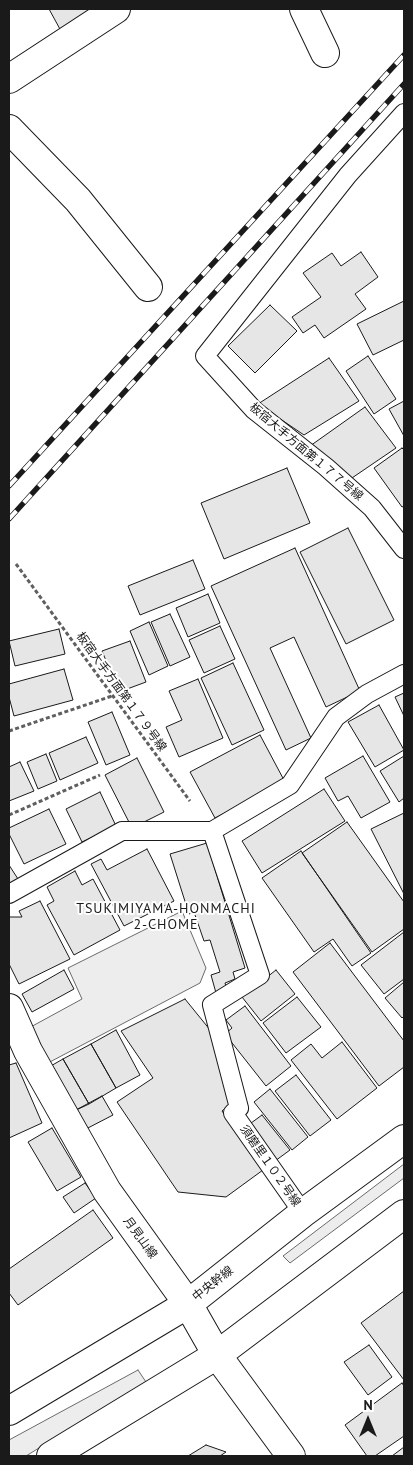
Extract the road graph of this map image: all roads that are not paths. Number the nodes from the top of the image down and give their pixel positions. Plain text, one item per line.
1 (116, 9) edge
2 (304, 9) edge
3 (325, 53) dead end
4 (9, 79) edge
5 (404, 113) edge
6 (9, 129) edge
7 (148, 287) dead end
8 (404, 549) edge
9 (404, 674) edge
10 (212, 831) junction
11 (9, 894) edge
12 (9, 1008) edge
13 (404, 1138) edge
14 (303, 1213) junction
15 (404, 1214) edge
16 (188, 1304) junction
17 (217, 1355) junction
18 (9, 1411) edge
19 (51, 1456) edge
20 (291, 1456) edge

1 - 4 street
2 - 3 street
5 - 8 lane, 板宿大手方面第１７７号線
6 - 7 street
9 - 10 lane
10 - 11 lane
10 - 14 lane, 須磨里１０２号線
12 - 16 street, 月見山線
13 - 14 street, 中央幹線
14 - 16 street, 中央幹線
15 - 17 street
16 - 17 street, 月見山線
16 - 18 street, 中央幹線
17 - 19 street
17 - 20 street, 月見山線

